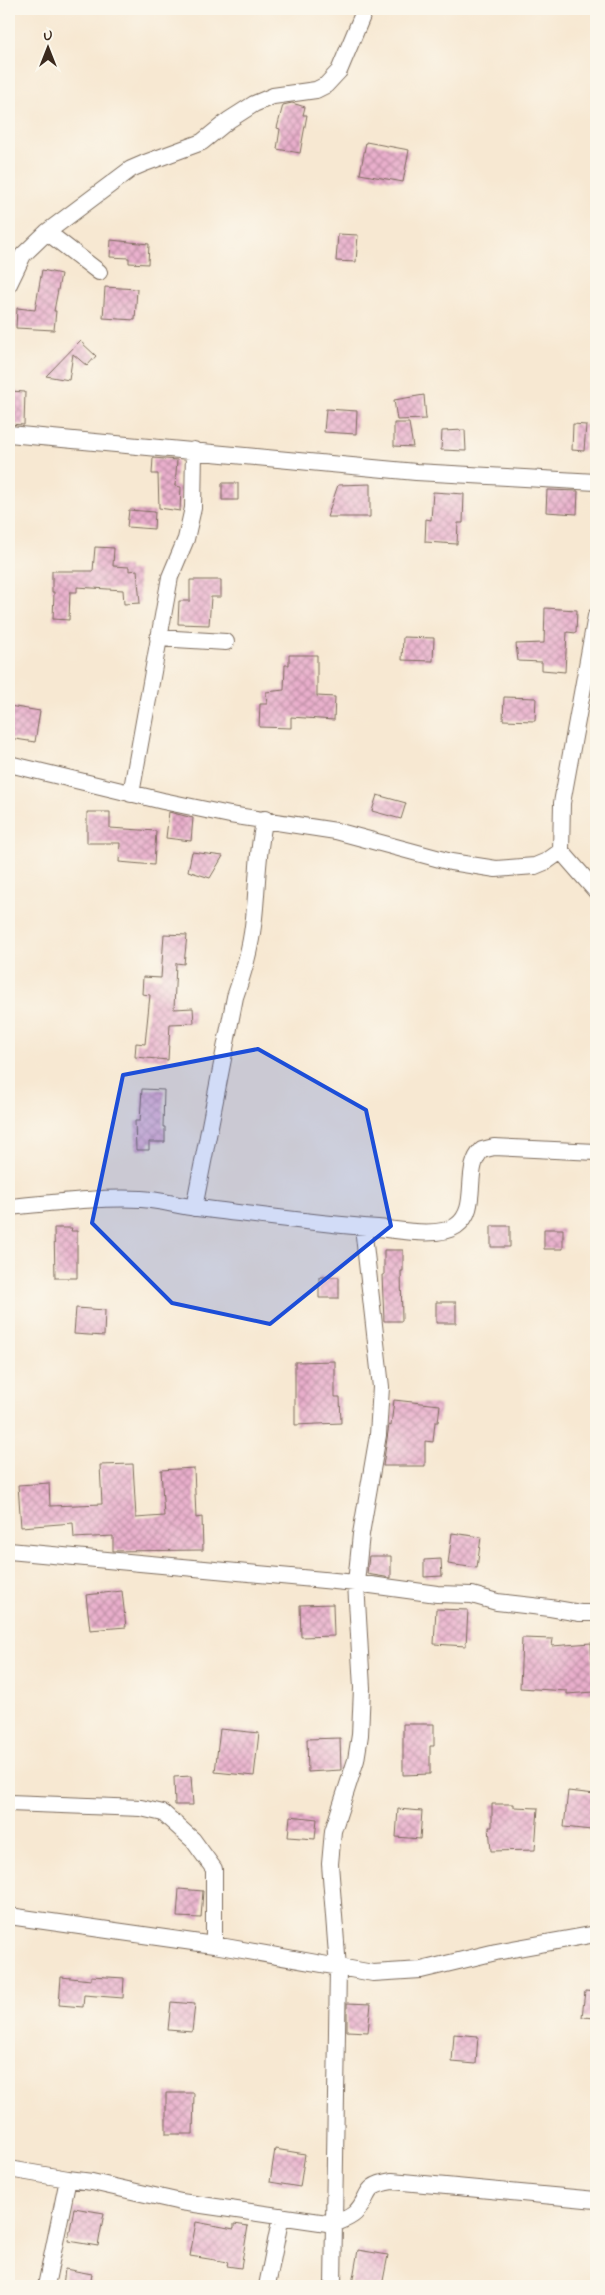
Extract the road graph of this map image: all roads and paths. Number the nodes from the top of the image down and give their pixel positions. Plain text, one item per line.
1 (366, 9) edge
2 (48, 232) junction
3 (99, 272) dead end
4 (9, 284) edge
5 (9, 434) edge
6 (194, 450) junction
7 (596, 482) edge
8 (596, 616) edge
9 (158, 638) junction
10 (226, 642) dead end
11 (9, 764) edge
12 (131, 794) junction
13 (265, 819) junction
14 (561, 851) junction
15 (596, 891) edge
16 (596, 1152) edge
17 (9, 1207) edge
18 (194, 1208) junction
19 (363, 1227) junction
20 (9, 1551) edge
21 (356, 1583) junction
22 (596, 1613) edge
23 (9, 1803) edge
24 (9, 1916) edge
25 (596, 1934) edge
26 (214, 1945) junction
27 (338, 1968) junction
28 (9, 2169) edge
29 (68, 2179) junction
30 (596, 2200) edge
31 (281, 2216) junction
32 (334, 2224) junction
33 (46, 2286) edge
34 (268, 2286) edge
35 (333, 2286) edge

1 - 2 street
2 - 3 street
2 - 4 street
5 - 6 street
6 - 7 street
6 - 9 street
8 - 14 street
9 - 10 street
9 - 12 street
11 - 12 street
12 - 13 street
13 - 14 street
13 - 18 street
14 - 15 street
16 - 19 street
17 - 18 street
18 - 19 street
19 - 21 street
20 - 21 street
21 - 22 street
21 - 27 street
23 - 26 street
24 - 26 street
25 - 27 street
26 - 27 street
27 - 32 street
28 - 29 street
29 - 31 street
29 - 33 street
30 - 32 street
31 - 32 street
31 - 34 street
32 - 35 street

